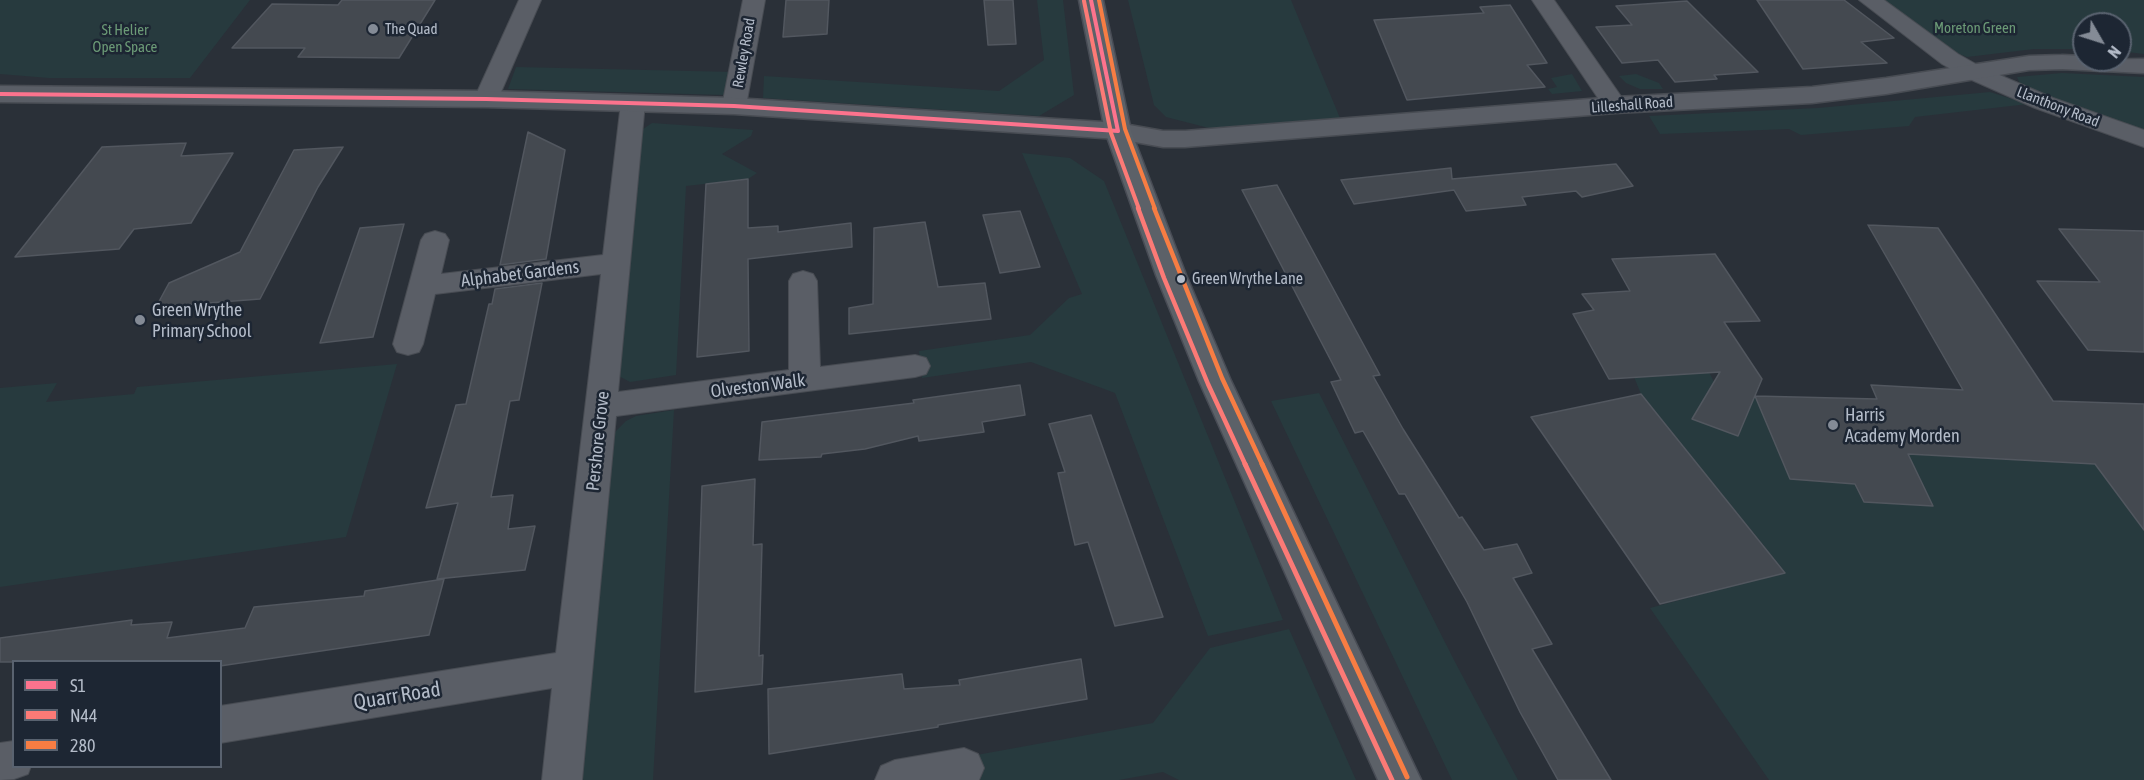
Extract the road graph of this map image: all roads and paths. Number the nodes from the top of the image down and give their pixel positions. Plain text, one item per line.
1 (530, 0) edge
2 (754, 0) edge
3 (1091, 0) edge
4 (1543, 0) edge
5 (1870, 0) edge
6 (2144, 66) edge
7 (1973, 72) junction
8 (0, 94) edge
9 (486, 99) junction
10 (633, 103) junction
11 (1615, 105) junction
12 (734, 106) junction
13 (1118, 131) junction
14 (2144, 140) edge
15 (435, 240) dead end
16 (616, 263) junction
17 (803, 281) dead end
18 (423, 286) junction
19 (408, 344) dead end
20 (915, 366) dead end
21 (805, 380) junction
22 (601, 406) junction
23 (574, 667) junction
24 (222, 725) edge
25 (964, 768) dead end
26 (562, 780) edge
27 (895, 780) edge
28 (1400, 780) edge

1 - 9 street
2 - 12 street, Rewley Road
3 - 13 main road
4 - 11 street
5 - 7 street, Llanthony Road
6 - 7 street, Lilleshall Road
7 - 11 street, Lilleshall Road
7 - 14 street, Llanthony Road
8 - 9 street
9 - 10 street
10 - 12 street
10 - 16 street, Pershore Grove
11 - 13 street, Lilleshall Road
12 - 13 street
13 - 28 main road
15 - 18 street
16 - 18 street, Alphabet Gardens
16 - 22 street, Pershore Grove
17 - 21 street
18 - 19 street
20 - 21 street, Olveston Walk
21 - 22 street, Olveston Walk
22 - 23 street, Pershore Grove
23 - 24 street, Quarr Road
23 - 26 street, Pershore Grove
25 - 27 street

